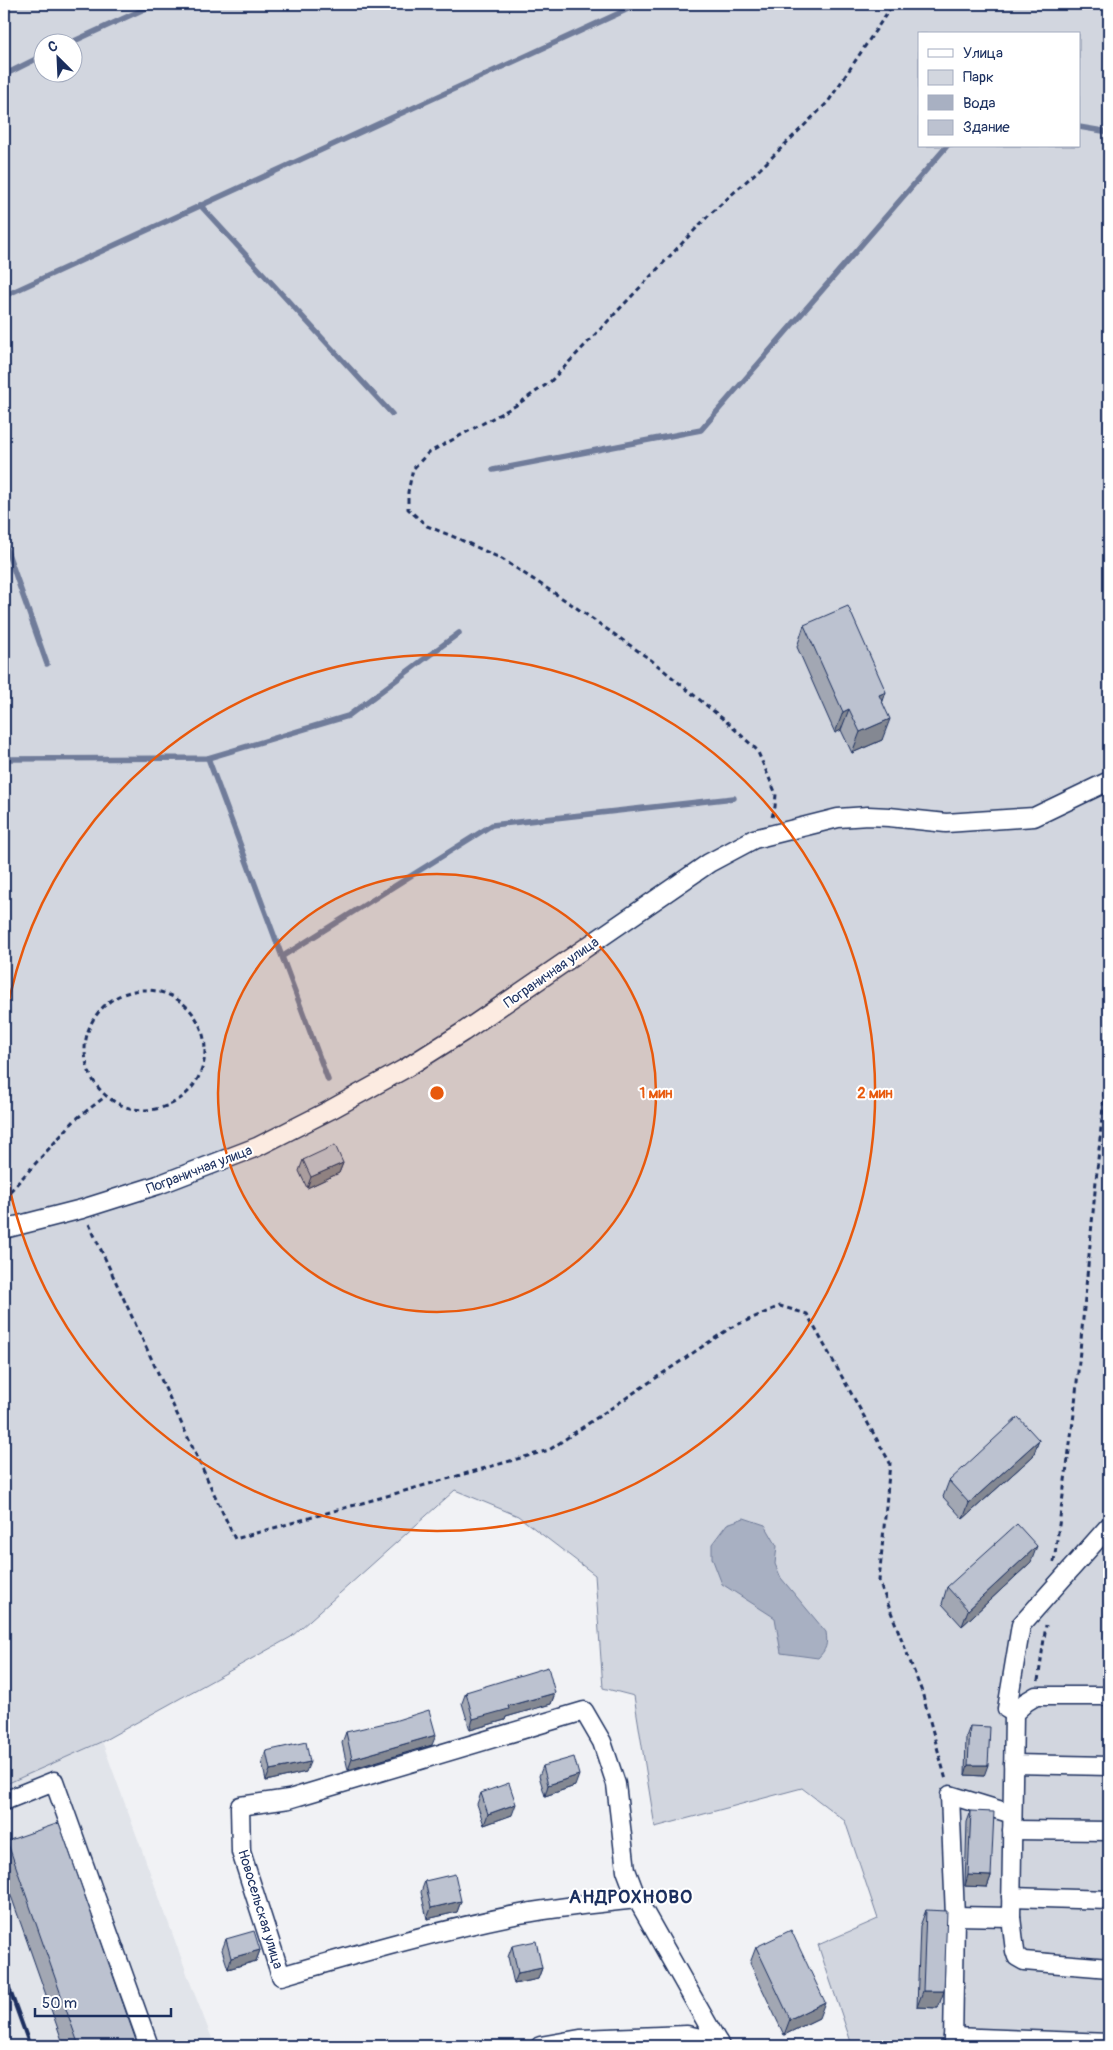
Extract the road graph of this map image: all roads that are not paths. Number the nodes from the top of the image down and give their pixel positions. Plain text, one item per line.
1 (1109, 781) edge
2 (4, 1229) edge
3 (1109, 1526) edge
4 (1109, 1696) edge
5 (1014, 1713) junction
6 (1013, 1764) junction
7 (1109, 1766) edge
8 (4, 1801) edge
9 (1012, 1822) junction
10 (1109, 1831) edge
11 (1011, 1897) junction
12 (637, 1899) junction
13 (1109, 1900) edge
14 (956, 1916) junction
15 (1011, 1917) junction
16 (1109, 1968) edge
17 (953, 2042) edge
18 (1109, 2043) edge
19 (719, 2044) edge
20 (149, 2046) edge
21 (540, 2046) edge

1 - 2 street, Пограничная улица
3 - 5 street
4 - 5 street
5 - 6 street
6 - 7 street
6 - 9 street
8 - 20 street
9 - 10 street
9 - 11 street
9 - 14 street
11 - 13 street
11 - 15 street
12 - 12 street, Новосельская улица
12 - 19 street
14 - 15 street
14 - 17 street
15 - 16 street
17 - 18 street
19 - 21 street

